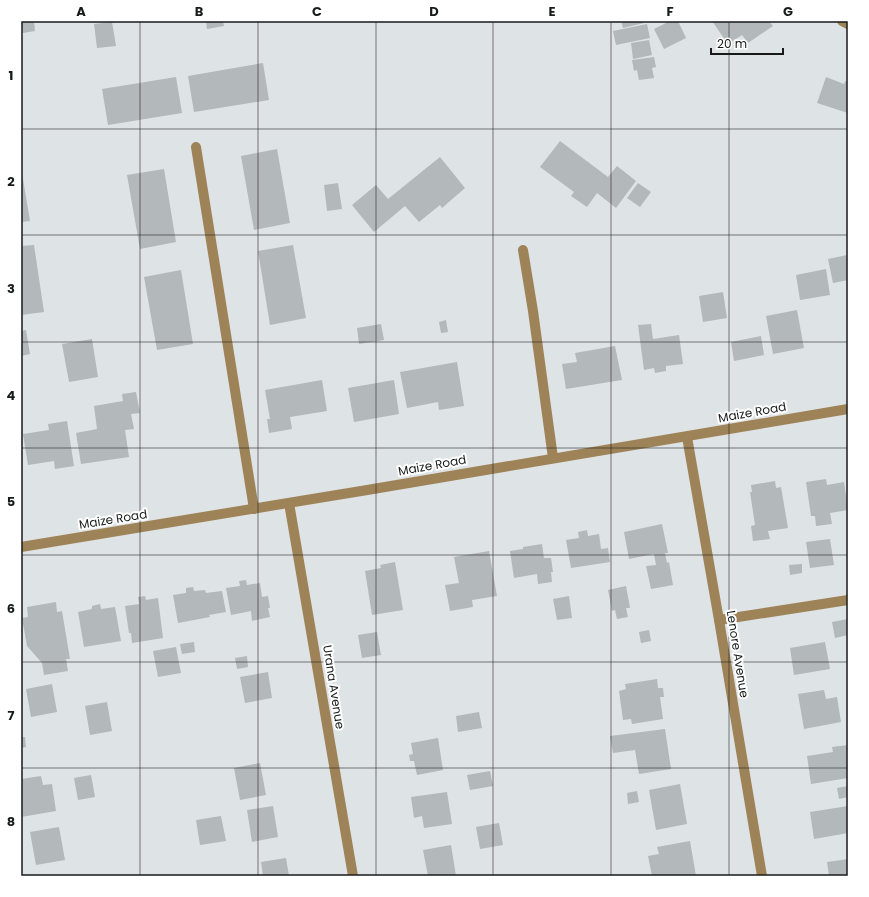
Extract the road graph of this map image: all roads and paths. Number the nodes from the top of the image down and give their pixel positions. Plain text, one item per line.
1 (842, 21) edge
2 (848, 24) edge
3 (196, 146) dead end
4 (523, 250) dead end
5 (848, 409) edge
6 (687, 437) junction
7 (553, 458) junction
8 (290, 503) junction
9 (254, 509) junction
10 (21, 547) edge
11 (848, 600) edge
12 (719, 620) junction
13 (353, 876) edge
14 (762, 876) edge

1 - 2 street
3 - 9 street
4 - 7 street
5 - 6 street, Maize Road
6 - 7 street, Maize Road
6 - 12 street, Lenore Avenue
7 - 8 street, Maize Road
8 - 9 street, Maize Road
8 - 13 street, Urana Avenue
9 - 10 street, Maize Road
11 - 12 street
12 - 14 street, Lenore Avenue

